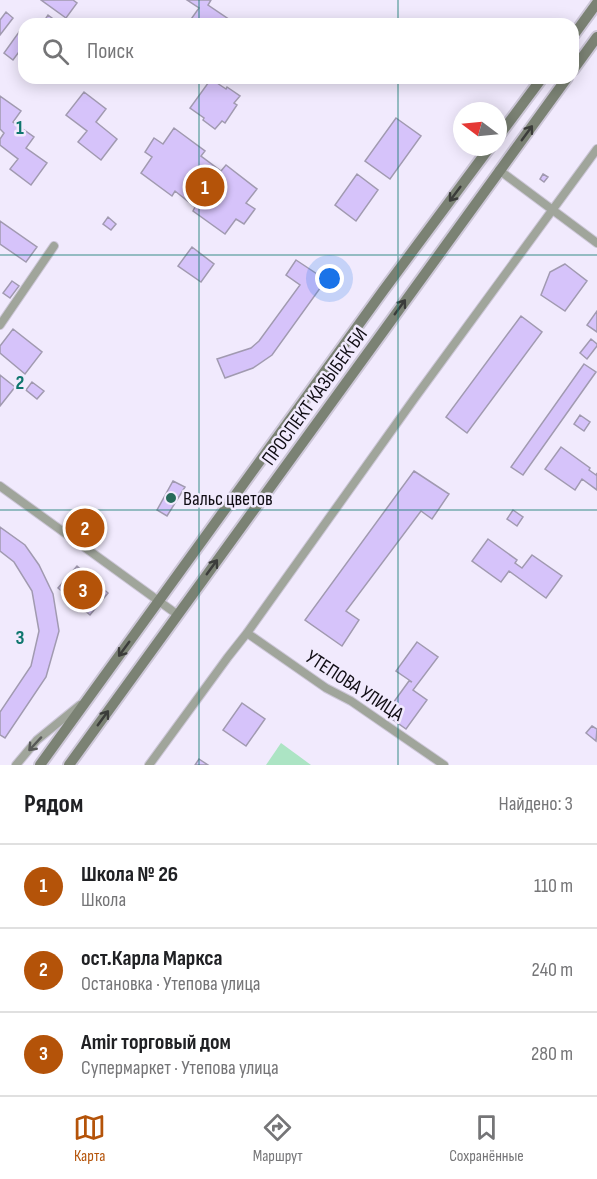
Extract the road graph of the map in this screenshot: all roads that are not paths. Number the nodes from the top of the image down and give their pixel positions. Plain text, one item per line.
1 (597, 3) edge
2 (579, 28) edge
3 (597, 37) edge
4 (579, 62) edge
5 (538, 84) edge
6 (563, 84) edge
7 (507, 125) edge
8 (597, 149) edge
9 (483, 156) edge
10 (500, 170) junction
11 (553, 211) junction
12 (597, 243) edge
13 (54, 246) dead end
14 (0, 325) edge
15 (0, 486) edge
16 (159, 601) junction
17 (178, 615) junction
18 (247, 633) junction
19 (88, 698) junction
20 (16, 765) edge
21 (40, 765) edge
22 (69, 765) edge
23 (149, 765) edge
24 (444, 765) edge

1 - 2 street
3 - 4 street
5 - 7 street
10 -> 6 street, ПРОСПЕКТ КАЗЫБЕК БИ
8 - 11 street
9 -> 16 street, ПРОСПЕКТ КАЗЫБЕК БИ
10 - 11 street
17 -> 10 street, ПРОСПЕКТ КАЗЫБЕК БИ
11 - 12 street
11 - 18 street
13 - 14 street
15 - 16 street
16 - 17 street
16 -> 19 street, ПРОСПЕКТ КАЗЫБЕК БИ
22 -> 17 street, ПРОСПЕКТ КАЗЫБЕК БИ
18 - 23 street
18 - 24 street, УТЕПОВА УЛИЦА
19 -> 20 street
19 - 21 street, ПРОСПЕКТ КАЗЫБЕК БИ

